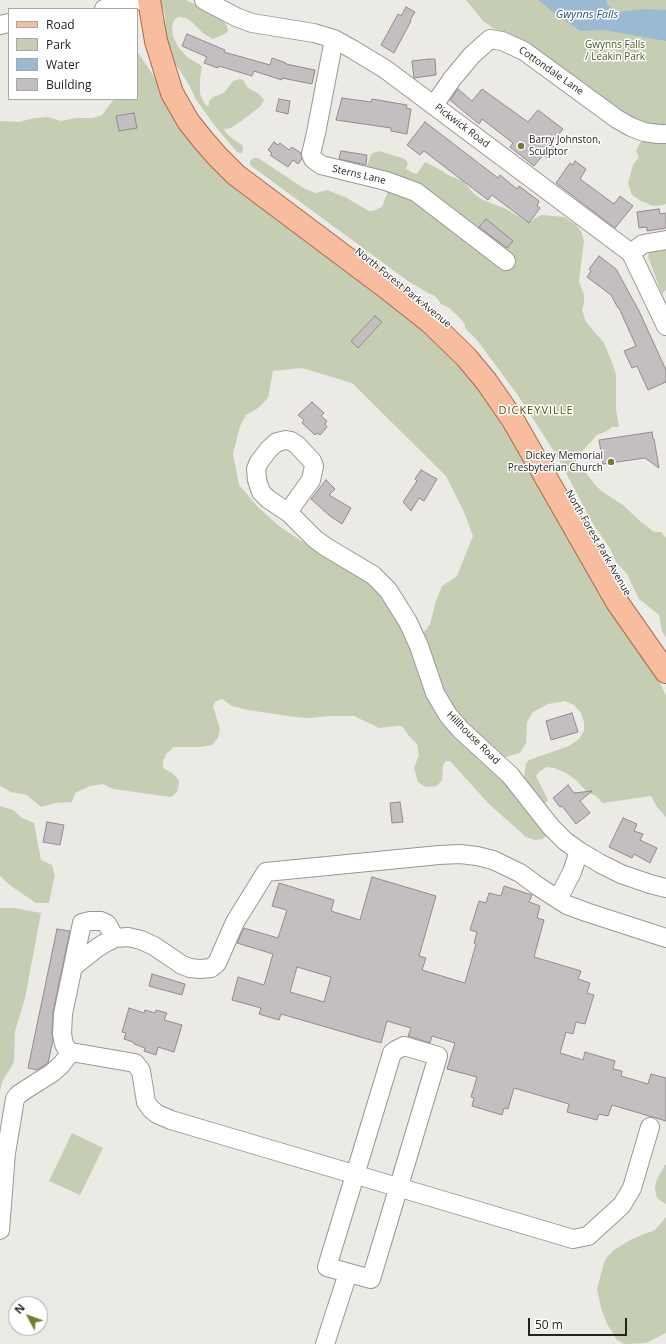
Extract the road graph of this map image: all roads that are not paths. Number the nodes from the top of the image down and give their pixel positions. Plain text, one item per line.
1 (138, 0) edge
2 (149, 0) edge
3 (204, 0) edge
4 (112, 8) edge
5 (334, 39) junction
6 (434, 105) junction
7 (666, 134) edge
8 (666, 240) edge
9 (631, 253) junction
10 (506, 261) dead end
11 (666, 326) edge
12 (290, 513) dead end
13 (666, 672) edge
14 (578, 851) junction
15 (666, 888) edge
16 (558, 899) junction
17 (115, 938) junction
18 (666, 938) edge
19 (73, 967) junction
20 (71, 1052) junction
21 (650, 1127) dead end
22 (355, 1174) junction
23 (398, 1187) junction
24 (0, 1230) edge
25 (348, 1273) junction
26 (325, 1344) edge

1 - 4 street
2 - 13 main road, North Forest Park Avenue
3 - 5 street, Pickwick Road
5 - 6 street, Pickwick Road
5 - 10 street, Sterns Lane
6 - 7 street, Cottondale Lane
6 - 9 street, Pickwick Road
8 - 9 street
9 - 11 street, Pickwick Road
12 - 14 street, Hillhouse Road
14 - 15 street, Hillhouse Road
14 - 16 street
16 - 17 street
16 - 18 street
17 - 19 street
17 - 19 street
19 - 20 street
20 - 22 street
20 - 24 street
21 - 23 street
22 - 23 street
22 - 23 street
22 - 25 street
23 - 25 street
25 - 26 street

